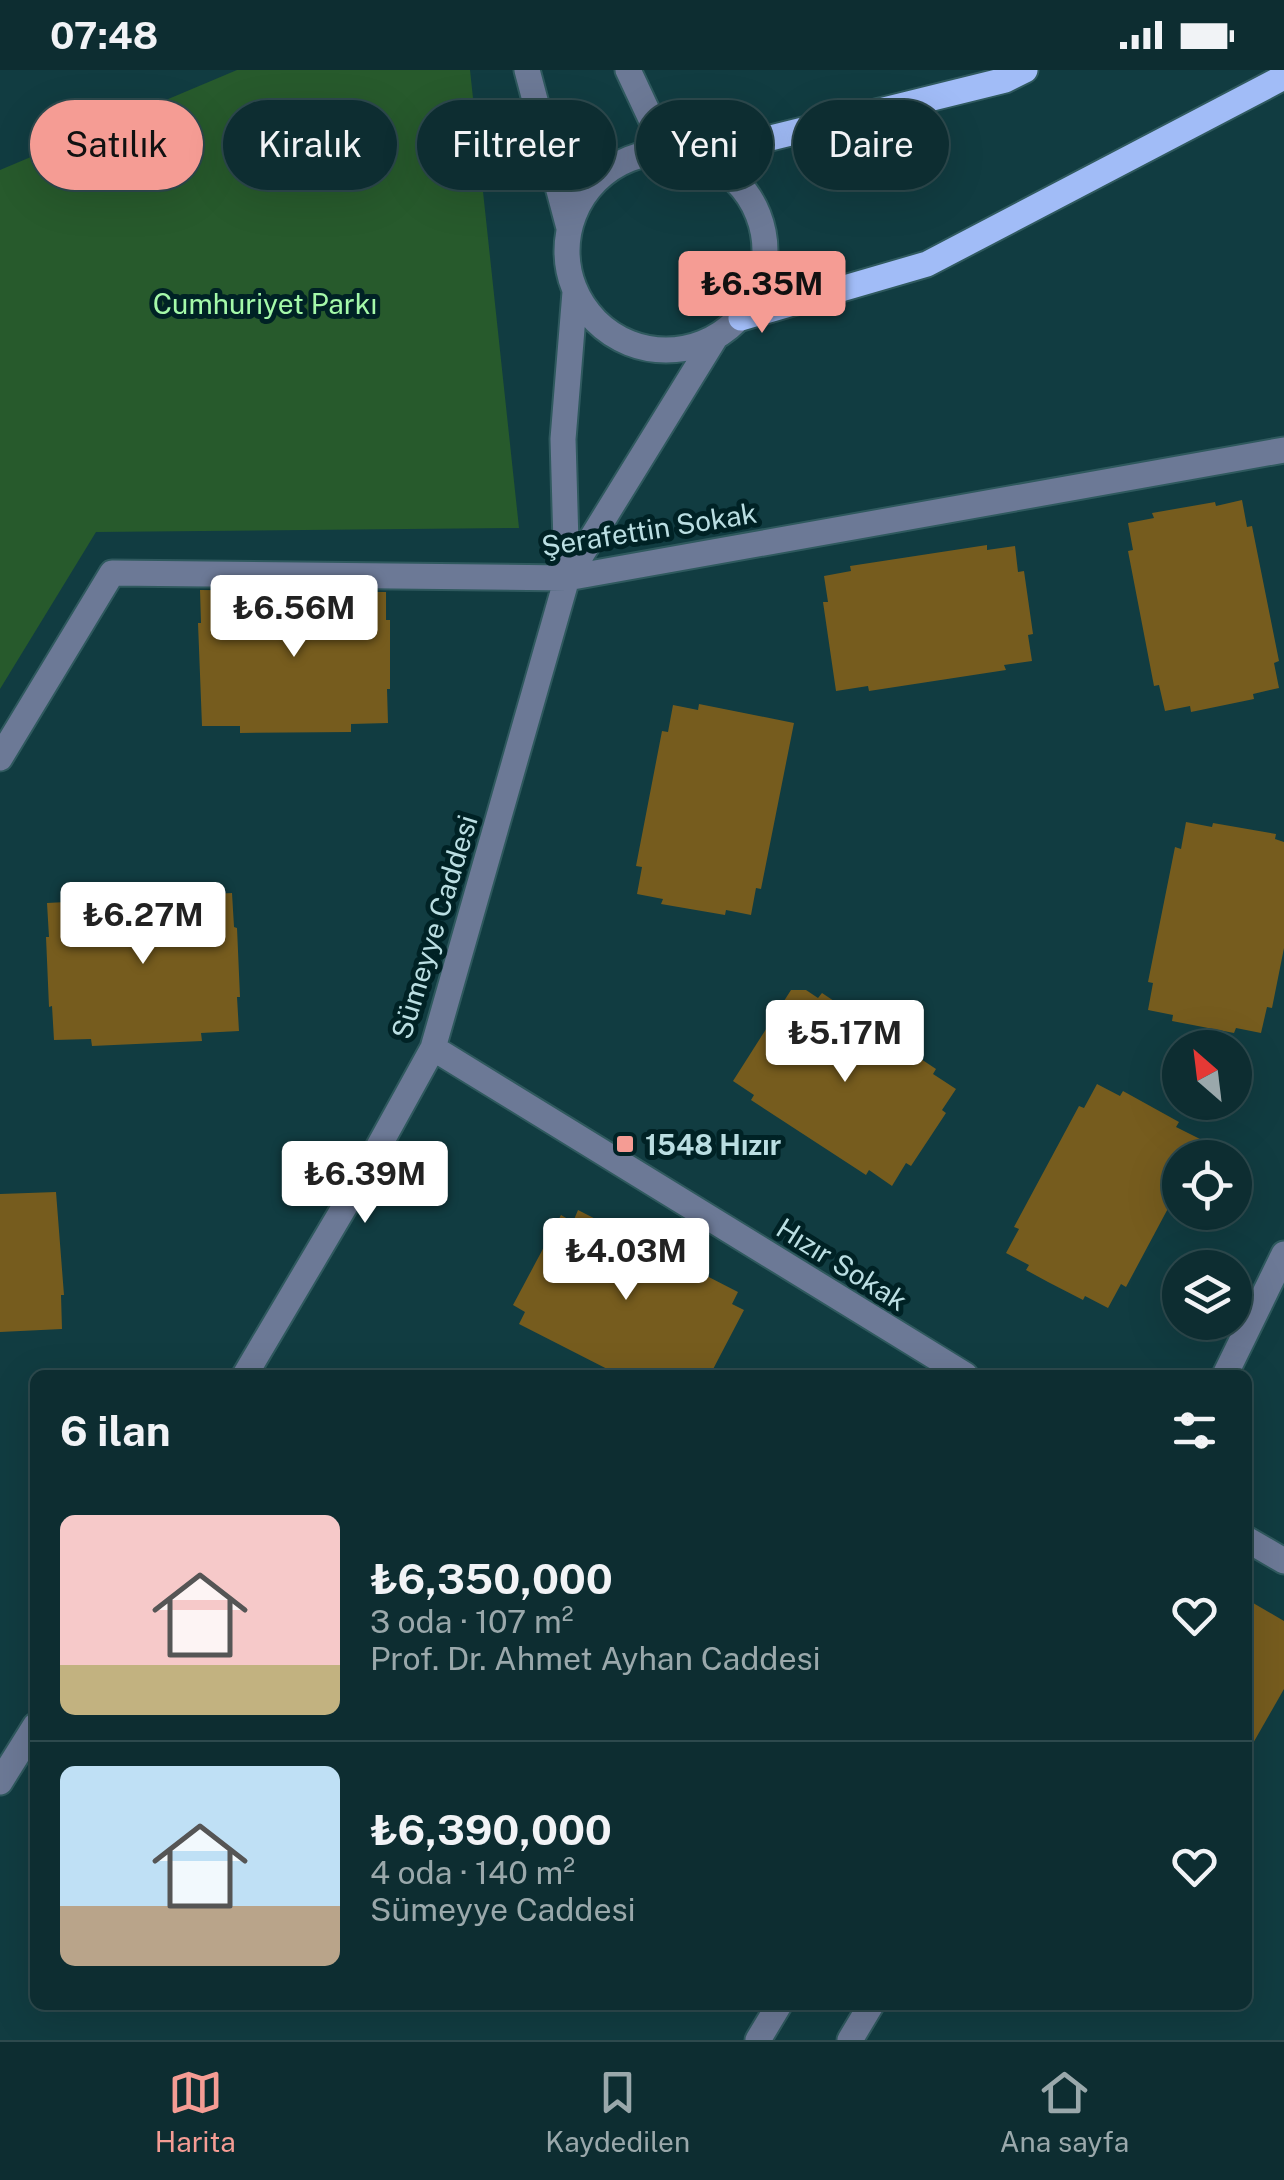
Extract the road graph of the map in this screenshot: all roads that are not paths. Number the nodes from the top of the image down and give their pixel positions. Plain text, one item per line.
1 (528, 70) edge
2 (628, 70) edge
3 (1025, 70) edge
4 (1284, 78) edge
5 (642, 100) edge
6 (773, 137) edge
7 (636, 156) edge
8 (745, 190) edge
9 (569, 228) junction
10 (575, 292) junction
11 (741, 318) junction
12 (715, 338) junction
13 (1284, 450) edge
14 (566, 578) junction
15 (0, 758) edge
16 (433, 1048) junction
17 (1284, 1254) edge
18 (248, 1370) edge
19 (956, 1370) edge
20 (1227, 1370) edge
21 (1252, 1542) edge
22 (1284, 1561) edge
23 (30, 1734) edge
24 (0, 1782) edge
25 (776, 2010) edge
26 (868, 2010) edge
27 (758, 2040) edge
28 (850, 2040) edge

1 - 9 street
2 - 5 street
3 - 6 main road
4 - 11 main road
7 - 9 street
8 - 11 street
9 - 10 street
10 - 12 street
10 - 14 street, Sümeyye Caddesi
11 - 12 street
12 - 14 street, Sümeyye Caddesi
13 - 14 street, Şerafettin Sokak
14 - 15 street, Şerafettin Sokak
14 - 16 street, Sümeyye Caddesi
16 - 18 street, Sümeyye Caddesi
16 - 19 street, Hızır Sokak
17 - 20 street
21 - 22 street
23 - 24 street
25 - 27 street
26 - 28 street

